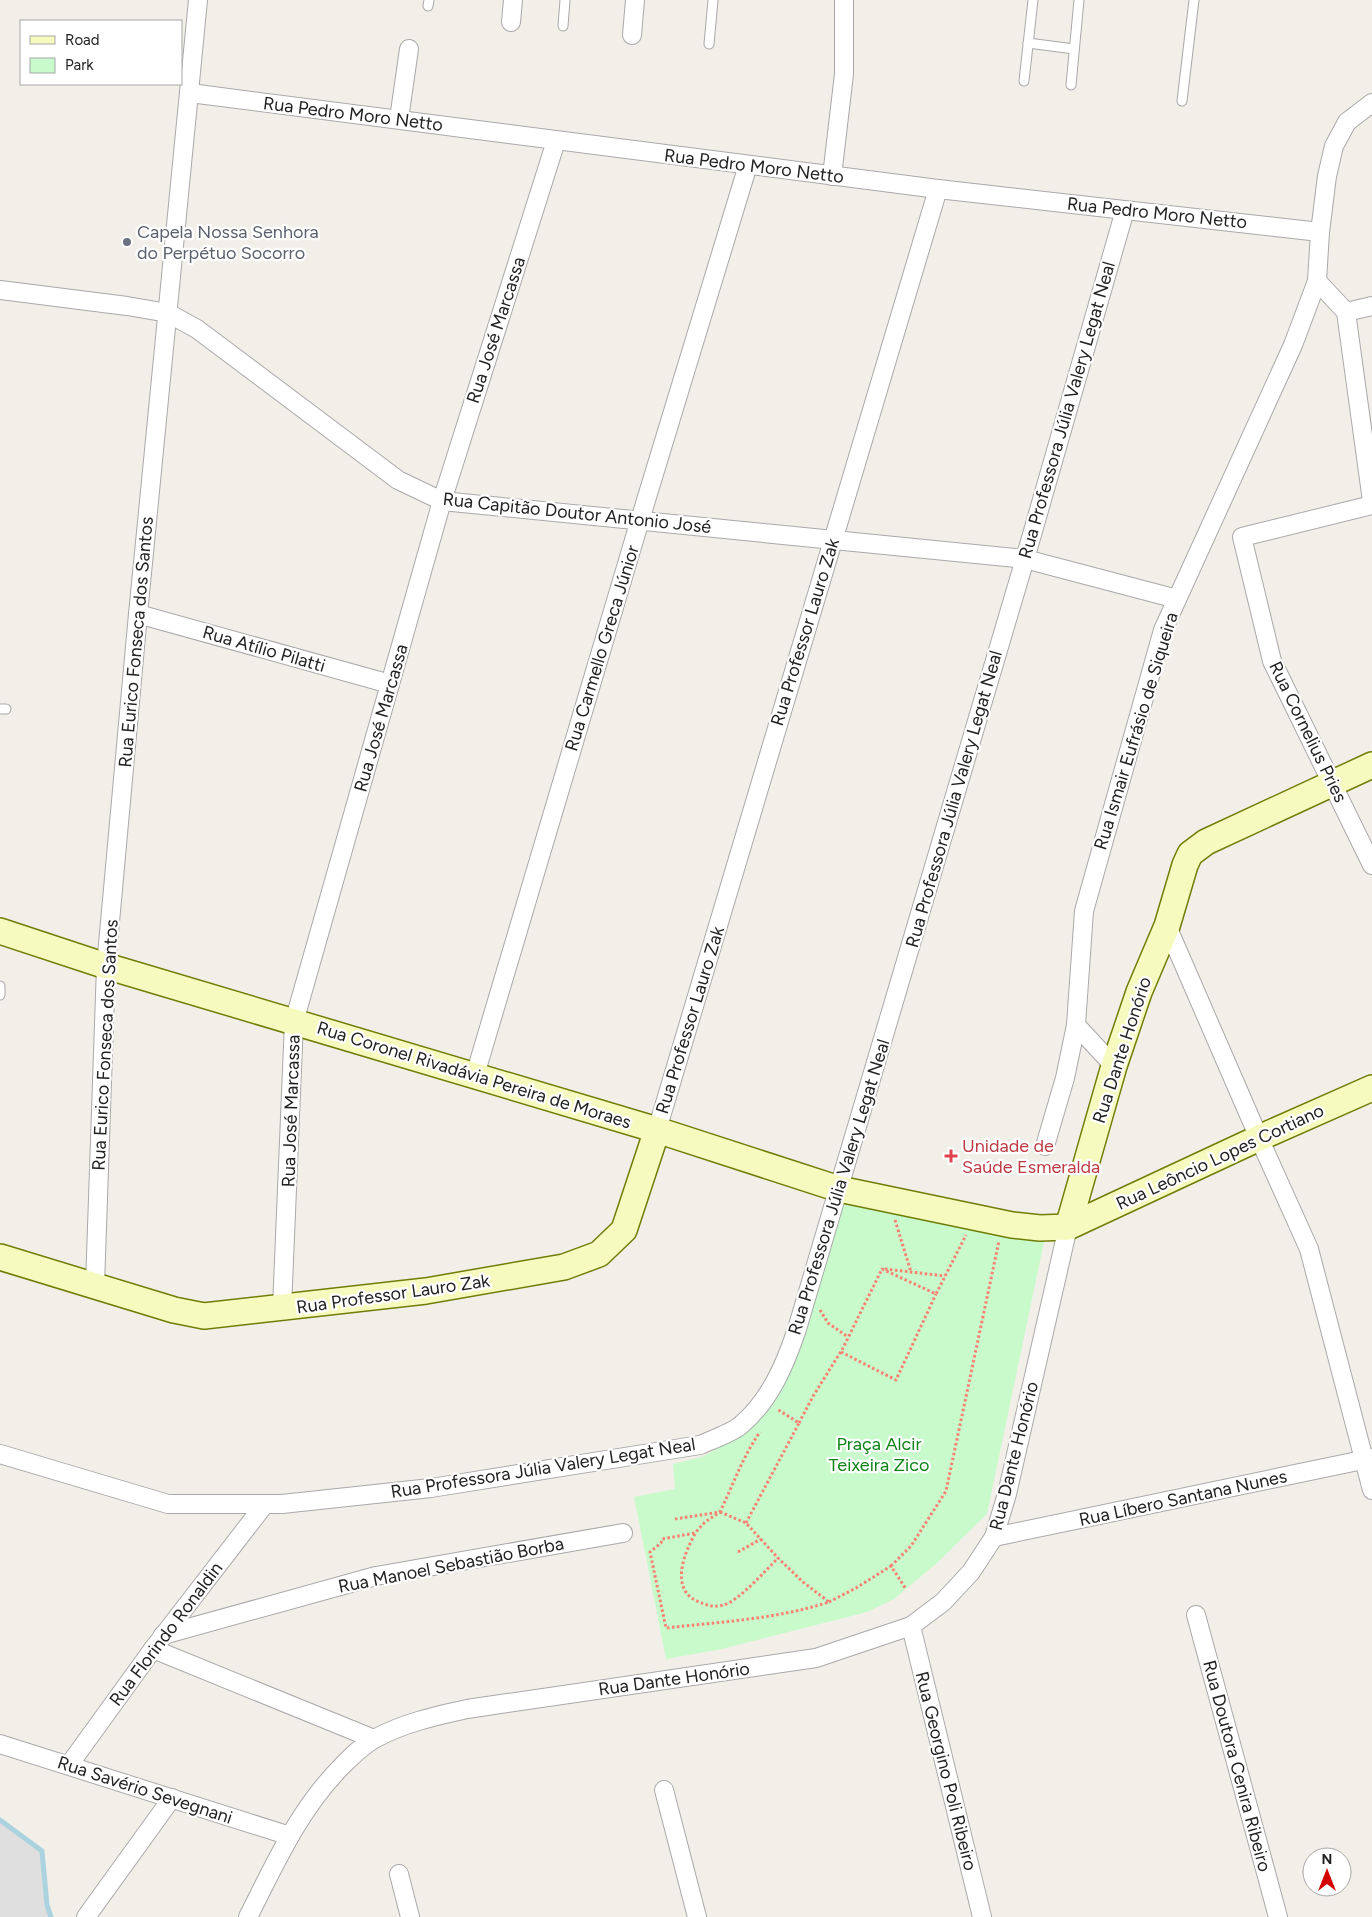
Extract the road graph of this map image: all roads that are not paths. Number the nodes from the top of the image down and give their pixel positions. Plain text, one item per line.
1 (198, 0) edge
2 (513, 0) edge
3 (565, 0) edge
4 (635, 0) edge
5 (713, 0) edge
6 (844, 0) edge
7 (1034, 0) edge
8 (1079, 0) edge
9 (1194, 0) edge
10 (511, 22) dead end
11 (562, 26) dead end
12 (632, 35) dead end
13 (1028, 43) junction
14 (708, 44) dead end
15 (1074, 49) junction
16 (410, 50) dead end
17 (1024, 82) dead end
18 (1071, 84) dead end
19 (190, 93) junction
20 (1182, 101) dead end
21 (1372, 103) edge
22 (399, 119) junction
23 (556, 141) junction
24 (748, 165) junction
25 (832, 176) junction
26 (938, 189) junction
27 (1125, 210) junction
28 (1320, 232) junction
29 (1317, 281) junction
30 (0, 290) edge
31 (1372, 306) edge
32 (1346, 312) junction
33 (168, 313) junction
34 (442, 501) junction
35 (1372, 501) edge
36 (1372, 505) edge
37 (640, 520) junction
38 (833, 540) junction
39 (1025, 559) junction
40 (1177, 599) junction
41 (138, 614) junction
42 (390, 684) junction
43 (1372, 766) edge
44 (1333, 784) junction
45 (1372, 865) edge
46 (1167, 926) junction
47 (0, 931) edge
48 (106, 966) junction
49 (0, 986) edge
50 (0, 995) edge
51 (294, 1022) junction
52 (1076, 1025) junction
53 (1110, 1062) junction
54 (475, 1075) junction
55 (1372, 1088) edge
56 (657, 1130) junction
57 (1259, 1138) junction
58 (1045, 1146) dead end
59 (839, 1189) junction
60 (1068, 1227) junction
61 (0, 1257) edge
62 (95, 1285) junction
63 (282, 1308) junction
64 (0, 1454) edge
65 (1368, 1459) edge
66 (1372, 1490) edge
67 (266, 1504) junction
68 (623, 1533) dead end
69 (994, 1538) junction
70 (1196, 1615) dead end
71 (911, 1626) junction
72 (158, 1642) junction
73 (374, 1739) junction
74 (0, 1744) edge
75 (70, 1766) junction
76 (664, 1790) dead end
77 (172, 1798) junction
78 (290, 1836) junction
79 (399, 1874) dead end
80 (86, 1917) edge
81 (248, 1917) edge
82 (410, 1917) edge
83 (697, 1917) edge
84 (982, 1917) edge
85 (1278, 1917) edge

1 - 19 street, Rua Eurico Fonseca dos Santos
2 - 10 street
3 - 11 lane
4 - 12 street
5 - 14 lane
6 - 25 street
7 - 13 lane
8 - 15 lane
9 - 20 lane
13 - 15 lane
13 - 17 lane
15 - 18 lane
16 - 22 street
19 - 22 street, Rua Pedro Moro Netto
19 - 33 street, Rua Eurico Fonseca dos Santos
21 - 28 street, Rua Ismair Eufrásio de Siqueira
22 - 23 street, Rua Pedro Moro Netto
23 - 24 street, Rua Pedro Moro Netto
23 - 34 street, Rua José Marcassa
24 - 25 street, Rua Pedro Moro Netto
24 - 37 street, Rua Carmello Greca Júnior
25 - 26 street, Rua Pedro Moro Netto
26 - 27 street, Rua Pedro Moro Netto
26 - 38 street, Rua Professor Lauro Zak
27 - 28 street, Rua Pedro Moro Netto
27 - 39 street, Rua Professora Júlia Valery Legat Neal
28 - 29 street, Rua Ismair Eufrásio de Siqueira
29 - 32 street
29 - 40 street, Rua Ismair Eufrásio de Siqueira
30 - 33 street, Rua Capitão Doutor Antonio José
31 - 32 street
32 - 35 street
33 - 34 street, Rua Capitão Doutor Antonio José
33 - 41 street, Rua Eurico Fonseca dos Santos
34 - 37 street, Rua Capitão Doutor Antonio José
34 - 42 street, Rua José Marcassa
36 - 44 street, Rua Cornelius Pries
37 - 38 street, Rua Capitão Doutor Antonio José
37 - 54 street, Rua Carmello Greca Júnior
38 - 39 street, Rua Capitão Doutor Antonio José
38 - 56 street, Rua Professor Lauro Zak
39 - 40 street, Rua Capitão Doutor Antonio José
39 - 59 street, Rua Professora Júlia Valery Legat Neal
40 - 52 street, Rua Ismair Eufrásio de Siqueira
41 - 42 street, Rua Atílio Pilatti
41 - 48 street, Rua Eurico Fonseca dos Santos
42 - 51 street, Rua José Marcassa
43 - 44 street, Rua Dante Honório
44 - 45 street, Rua Cornelius Pries
44 - 46 street, Rua Dante Honório
46 - 53 street, Rua Dante Honório
46 - 57 street
47 - 48 street, Rua Coronel Rivadávia Pereira de Moraes
48 - 51 street, Rua Coronel Rivadávia Pereira de Moraes
48 - 62 street, Rua Eurico Fonseca dos Santos
49 - 50 lane
51 - 54 street, Rua Coronel Rivadávia Pereira de Moraes
51 - 63 street, Rua José Marcassa
52 - 53 street
52 - 58 street, Rua Ismair Eufrásio de Siqueira
53 - 60 street, Rua Dante Honório
54 - 56 street, Rua Coronel Rivadávia Pereira de Moraes
55 - 57 street, Rua Leôncio Lopes Cortiano
56 - 59 street, Rua Coronel Rivadávia Pereira de Moraes
56 - 63 street, Rua Professor Lauro Zak
57 - 60 street, Rua Leôncio Lopes Cortiano
57 - 65 street
59 - 60 street, Rua Coronel Rivadávia Pereira de Moraes
59 - 67 street, Rua Professora Júlia Valery Legat Neal
60 - 69 street, Rua Dante Honório
61 - 62 street, Rua Professor Lauro Zak
62 - 63 street, Rua Professor Lauro Zak
64 - 67 street, Rua Professora Júlia Valery Legat Neal
65 - 66 street
65 - 69 street, Rua Líbero Santana Nunes
67 - 72 street, Rua Florindo Ronaldin
68 - 72 street, Rua Manoel Sebastião Borba
69 - 71 street, Rua Dante Honório
70 - 85 street, Rua Doutora Cenira Ribeiro
71 - 73 street, Rua Dante Honório
71 - 84 street, Rua Georgino Poli Ribeiro
72 - 73 street
72 - 75 street, Rua Florindo Ronaldin
73 - 78 street, Rua Dante Honório
74 - 75 street, Rua Savério Sevegnani
75 - 77 street, Rua Savério Sevegnani
76 - 83 street
77 - 78 street, Rua Savério Sevegnani
77 - 80 street
78 - 81 street, Rua Dante Honório
79 - 82 street

